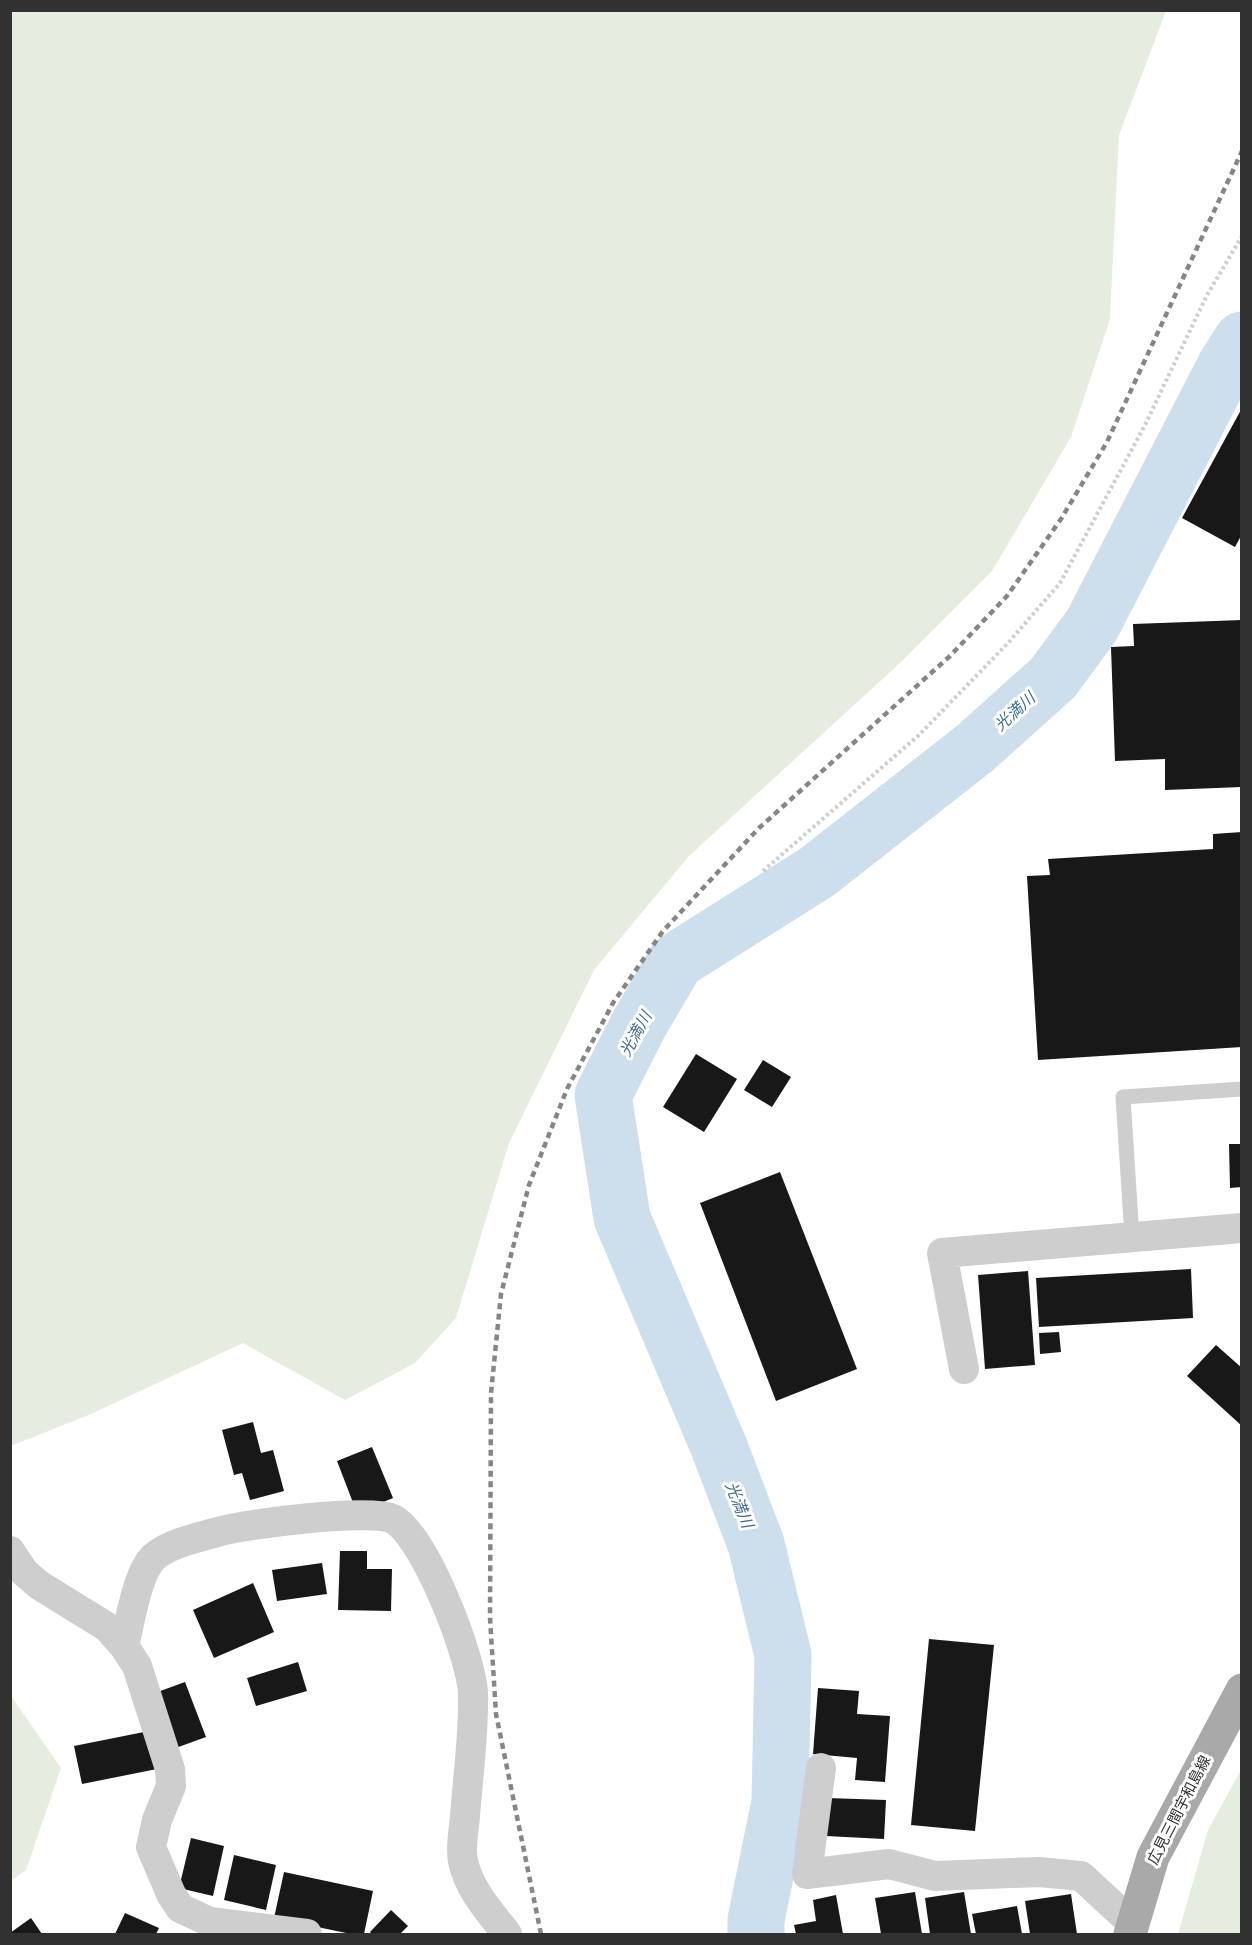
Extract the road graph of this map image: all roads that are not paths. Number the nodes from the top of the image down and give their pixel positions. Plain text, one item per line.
1 (1242, 1089) edge
2 (1242, 1228) edge
3 (1132, 1237) junction
4 (964, 1369) dead end
5 (10, 1551) edge
6 (124, 1646) junction
7 (1242, 1690) edge
8 (821, 1768) dead end
9 (1131, 1929) edge
10 (259, 1932) edge
11 (307, 1935) edge
12 (507, 1935) edge

1 - 3 lane
2 - 3 street
3 - 4 street
5 - 6 street
6 - 10 street
6 - 12 street
7 - 9 main road, 広見三間宇和島線
8 - 9 street
10 - 11 street

